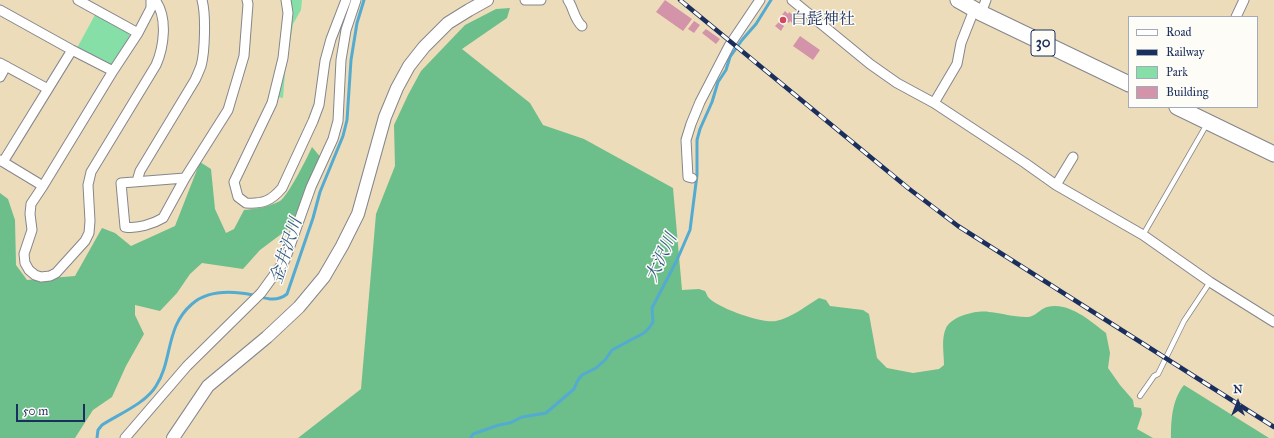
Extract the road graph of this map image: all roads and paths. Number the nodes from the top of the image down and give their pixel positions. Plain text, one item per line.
1 (78, 0) edge
2 (151, 0) edge
3 (155, 0) edge
4 (202, 0) edge
5 (247, 0) edge
6 (286, 0) edge
7 (346, 0) edge
8 (356, 0) edge
9 (488, 0) edge
10 (525, 0) edge
11 (541, 0) edge
12 (568, 0) edge
13 (760, 0) edge
14 (792, 0) edge
15 (958, 0) edge
16 (1244, 0) edge
17 (980, 8) edge
18 (0, 10) edge
19 (1236, 16) edge
20 (582, 26) dead end
21 (138, 33) junction
22 (72, 50) junction
23 (3, 65) edge
24 (112, 71) junction
25 (0, 77) edge
26 (1128, 83) edge
27 (48, 89) junction
28 (934, 103) junction
29 (1187, 109) edge
30 (1208, 123) junction
31 (1274, 154) edge
32 (1073, 157) dead end
33 (2, 161) edge
34 (185, 178) junction
35 (692, 178) dead end
36 (137, 181) junction
37 (1056, 185) junction
38 (43, 186) junction
39 (1143, 235) junction
40 (1210, 282) junction
41 (1274, 322) edge
42 (1140, 396) dead end
43 (125, 438) edge
44 (173, 438) edge

1 - 21 street
2 - 21 street
3 - 38 street
4 - 36 street
5 - 34 street
6 - 7 street
8 - 43 street
9 - 44 street
10 - 11 street
12 - 20 street
13 - 35 street
14 - 28 street
15 - 17 main road, 30
16 - 19 street
17 - 26 main road, 30
17 - 28 street
18 - 22 street
21 - 24 street
22 - 24 street
22 - 27 street
23 - 25 street
23 - 27 street
24 - 38 street
27 - 33 street
28 - 37 street
29 - 30 main road
30 - 31 main road
30 - 39 lane
32 - 37 street
33 - 38 street
34 - 36 street
34 - 36 street
37 - 39 street
39 - 40 street
40 - 41 street
40 - 42 lane

